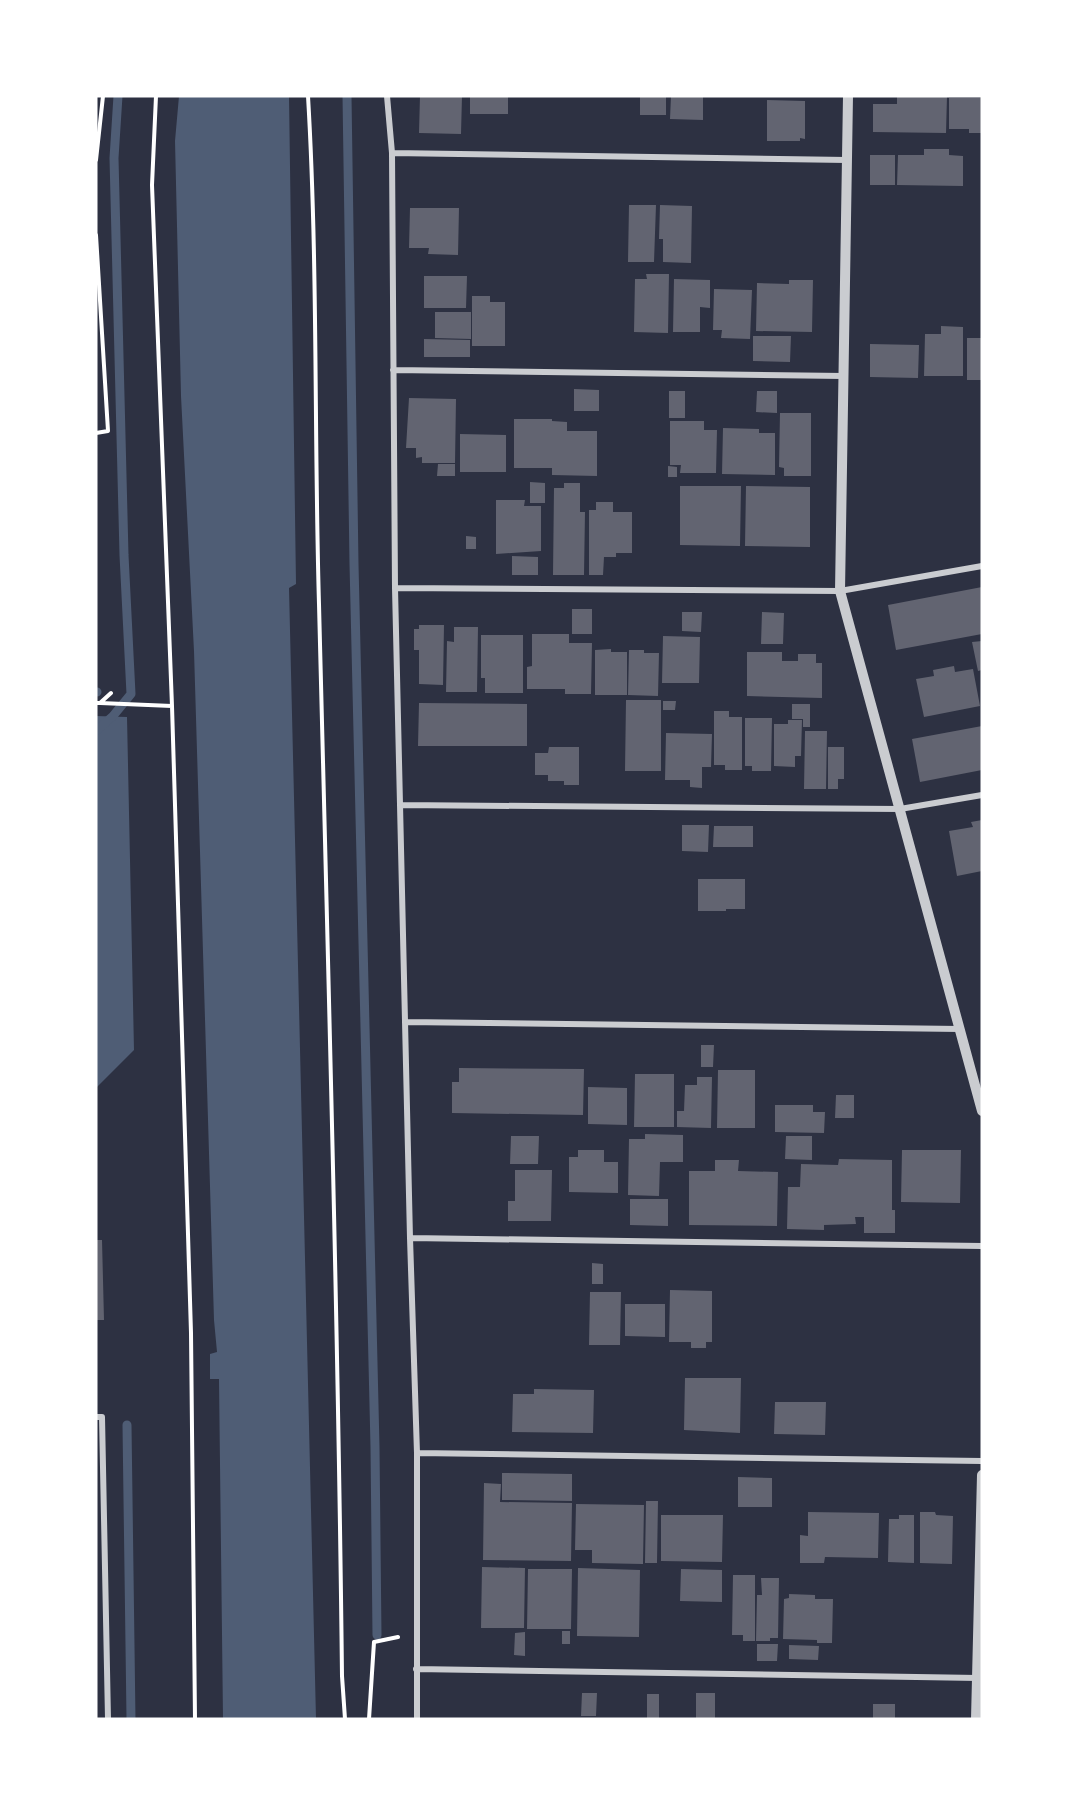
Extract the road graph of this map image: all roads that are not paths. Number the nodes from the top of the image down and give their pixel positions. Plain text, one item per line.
1 (387, 96) edge
2 (848, 96) edge
3 (392, 153) junction
4 (847, 160) junction
5 (393, 370) junction
6 (844, 376) junction
7 (982, 566) edge
8 (395, 588) junction
9 (840, 591) junction
10 (982, 795) edge
11 (400, 805) junction
12 (900, 809) junction
13 (405, 1022) junction
14 (960, 1029) junction
15 (982, 1111) edge
16 (410, 1238) junction
17 (982, 1246) edge
18 (96, 1417) edge
19 (417, 1453) junction
20 (982, 1461) edge
21 (982, 1475) edge
22 (416, 1669) junction
23 (980, 1678) edge
24 (108, 1719) edge
25 (417, 1719) edge
26 (976, 1719) edge

1 - 3 street
2 - 4 street
3 - 4 street
3 - 5 street
4 - 6 street
5 - 6 street
5 - 8 street
6 - 9 street
7 - 9 street
8 - 9 street
8 - 11 street
9 - 12 street
10 - 12 street
11 - 12 street
11 - 13 street
12 - 14 street
13 - 14 street
13 - 16 street
14 - 15 street
16 - 17 street
16 - 19 street
18 - 24 street
19 - 20 street
19 - 22 street
21 - 23 street
22 - 23 street
22 - 25 street
23 - 26 street

